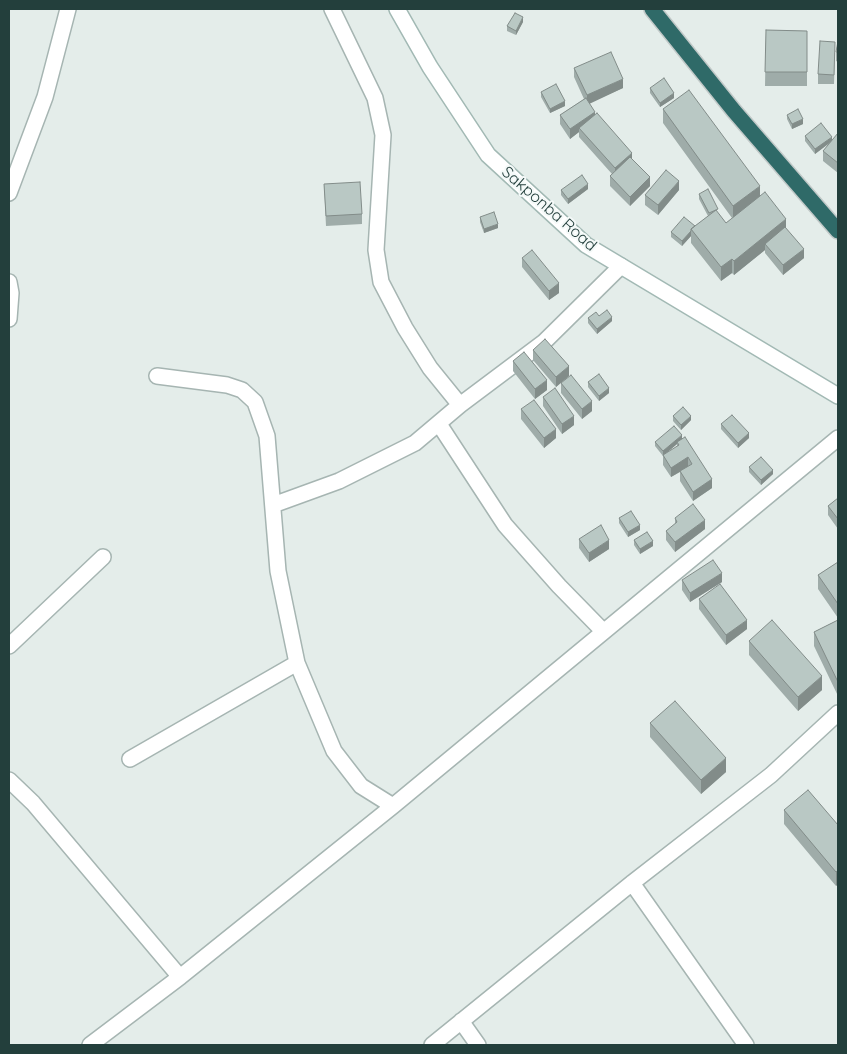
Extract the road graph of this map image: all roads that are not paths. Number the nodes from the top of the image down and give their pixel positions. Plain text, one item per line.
1 (68, 9) edge
2 (332, 9) edge
3 (397, 9) edge
4 (652, 9) edge
5 (9, 193) edge
6 (838, 232) edge
7 (621, 266) junction
8 (9, 282) edge
9 (9, 319) edge
10 (157, 376) dead end
11 (838, 396) edge
12 (460, 405) junction
13 (439, 424) junction
14 (838, 438) edge
15 (273, 505) junction
16 (103, 557) dead end
17 (603, 631) junction
18 (9, 646) edge
19 (297, 663) junction
20 (838, 713) edge
21 (130, 759) dead end
22 (9, 780) edge
23 (393, 806) junction
24 (632, 883) junction
25 (180, 977) junction
26 (461, 1021) junction
27 (90, 1045) edge
28 (432, 1045) edge
29 (478, 1045) edge
30 (746, 1045) edge

1 - 5 street
2 - 12 street
3 - 7 street, Sakponba Road
4 - 6 highway
7 - 11 street, Sakponba Road
7 - 12 street
8 - 9 street
10 - 15 street
12 - 13 street
13 - 15 street
13 - 17 street
14 - 17 street
15 - 19 street
16 - 18 street
17 - 23 street
19 - 21 street
19 - 23 street
20 - 24 street
22 - 25 street
23 - 25 street
24 - 26 street
24 - 30 street
25 - 27 street
26 - 28 street
26 - 29 street

